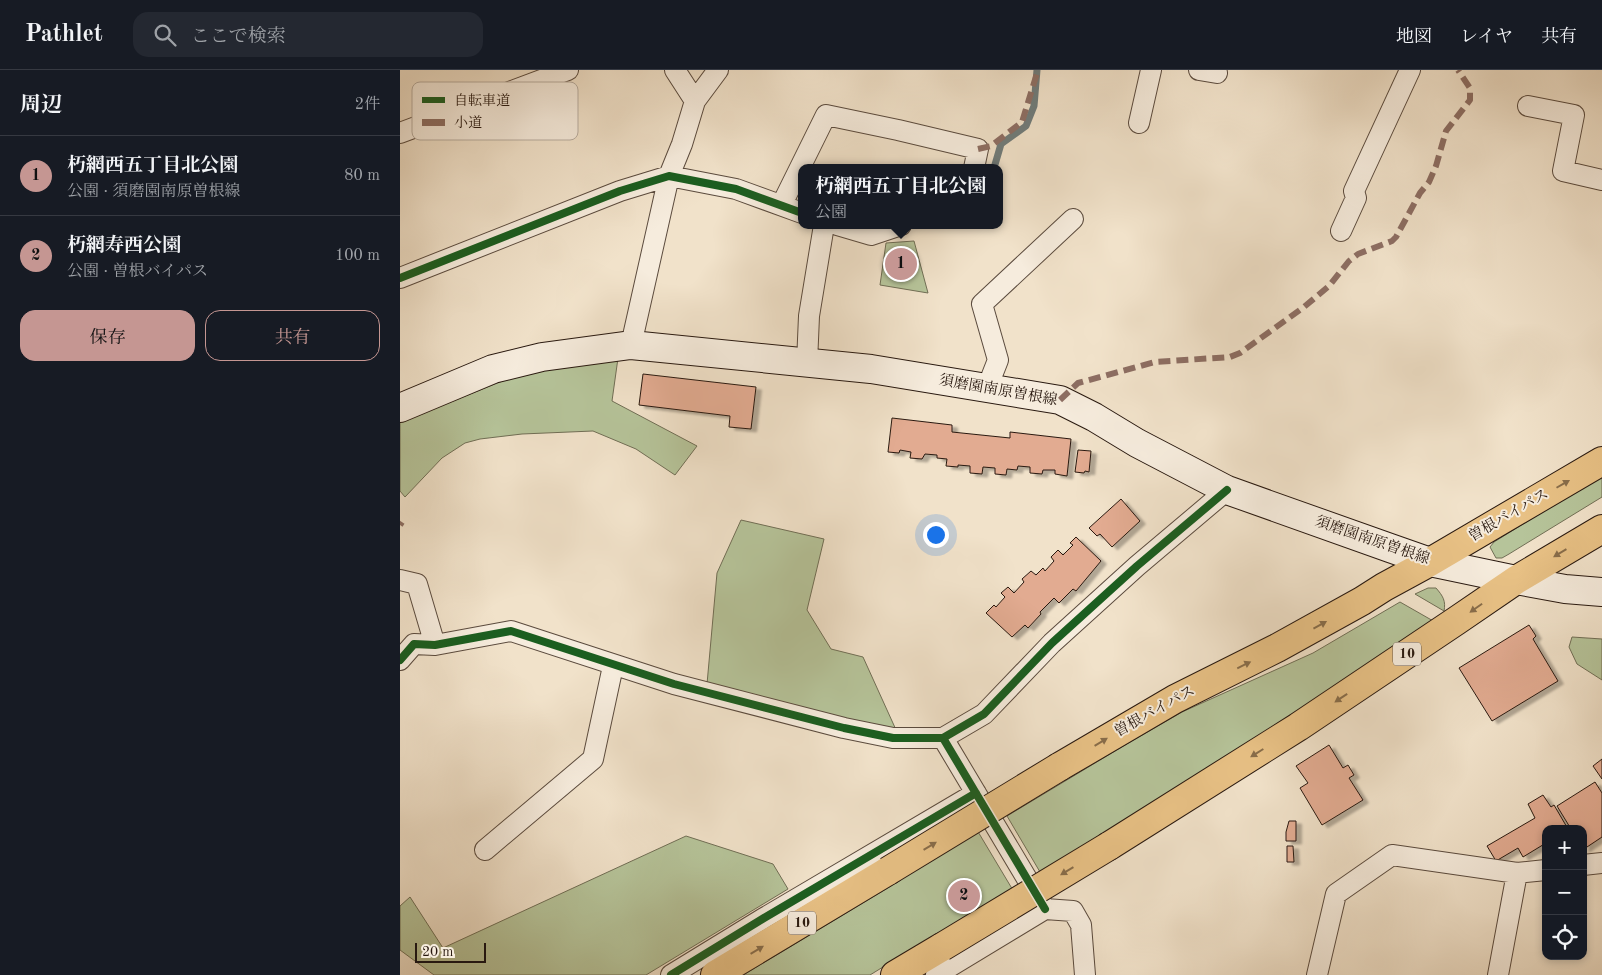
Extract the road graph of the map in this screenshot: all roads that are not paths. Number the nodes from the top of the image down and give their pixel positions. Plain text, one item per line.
1 (568, 70) edge
2 (675, 70) edge
3 (718, 70) edge
4 (1151, 70) edge
5 (1410, 70) edge
6 (536, 82) edge
7 (695, 101) junction
8 (1528, 106) dead end
9 (1139, 123) dead end
10 (412, 128) edge
11 (400, 133) edge
12 (802, 164) edge
13 (975, 164) edge
14 (798, 172) edge
15 (669, 176) junction
16 (1602, 180) edge
17 (782, 204) junction
18 (798, 210) edge
19 (1072, 219) dead end
20 (823, 229) edge
21 (851, 229) edge
22 (889, 229) edge
23 (1341, 231) dead end
24 (400, 278) edge
25 (631, 346) junction
26 (808, 363) junction
27 (987, 388) junction
28 (400, 408) edge
29 (1602, 462) edge
30 (1228, 490) junction
31 (1602, 528) edge
32 (1430, 562) junction
33 (400, 580) edge
34 (1516, 580) junction
35 (1602, 592) edge
36 (435, 645) junction
37 (400, 660) edge
38 (614, 666) junction
39 (943, 738) junction
40 (976, 793) junction
41 (485, 850) dead end
42 (1602, 863) edge
43 (1587, 865) edge
44 (1542, 871) edge
45 (1517, 874) junction
46 (1045, 909) junction
47 (954, 961) edge
48 (671, 975) edge
49 (715, 975) edge
50 (895, 975) edge
51 (936, 975) edge
52 (1085, 975) edge
53 (1317, 975) edge
54 (1498, 975) edge

1 - 6 street
2 - 7 street
3 - 7 street
4 - 9 street
5 - 23 street
7 - 15 street
8 - 16 street
10 - 11 street
12 - 13 street
14 - 17 street
15 - 17 street
15 - 24 street
15 - 25 street
17 - 18 street
19 - 27 street
20 - 26 street
21 - 22 street
25 - 26 main road, 須磨園南原曽根線
25 - 28 main road, 須磨園南原曽根線
26 - 27 main road, 須磨園南原曽根線
27 - 30 main road, 須磨園南原曽根線
32 -> 29 highway, 曽根バイパス / 10
30 - 32 main road, 須磨園南原曽根線
30 - 39 street
31 -> 34 highway, 10
32 - 34 main road, 須磨園南原曽根線
49 -> 32 highway, 曽根バイパス / 10, bridge
33 - 36 street
34 - 35 main road, 須磨園南原曽根線
34 -> 47 highway, 10, bridge
36 - 37 street
36 - 38 street
38 - 39 street
38 - 41 street
39 - 40 street
40 - 46 street
40 - 48 street
42 - 43 street
44 - 45 street
45 - 53 street
45 - 54 street
46 - 47 street
46 - 52 street
47 - 50 highway, 10
47 - 51 street

